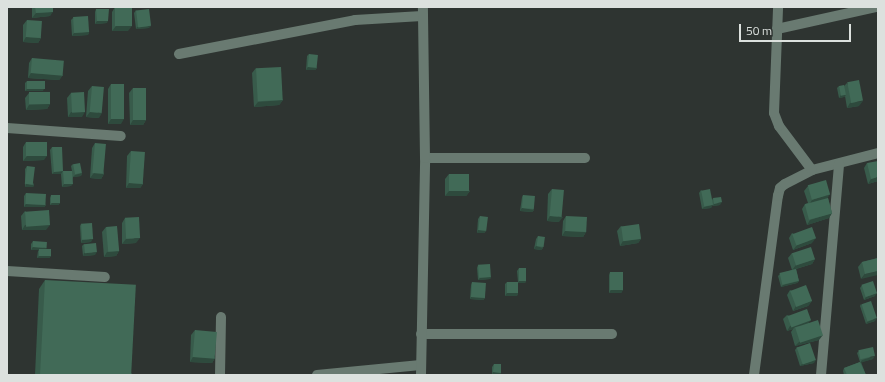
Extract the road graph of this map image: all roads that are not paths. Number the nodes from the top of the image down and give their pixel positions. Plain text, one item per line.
1 (778, 7) edge
2 (876, 7) edge
3 (423, 12) edge
4 (777, 29) junction
5 (178, 54) dead end
6 (7, 128) edge
7 (121, 136) dead end
8 (878, 153) edge
9 (425, 158) junction
10 (585, 158) dead end
11 (839, 164) junction
12 (812, 170) junction
13 (7, 271) edge
14 (105, 276) dead end
15 (221, 317) dead end
16 (421, 334) junction
17 (612, 334) dead end
18 (421, 370) edge
19 (220, 375) edge
20 (317, 375) edge
21 (754, 375) edge
22 (821, 375) edge

1 - 4 street
2 - 4 street
3 - 5 street
3 - 9 street
4 - 12 street
6 - 7 street
8 - 11 street
9 - 10 street
9 - 16 street
11 - 12 street
11 - 22 street
12 - 21 street
13 - 14 street
15 - 19 street
16 - 17 street
16 - 18 street
18 - 20 street

